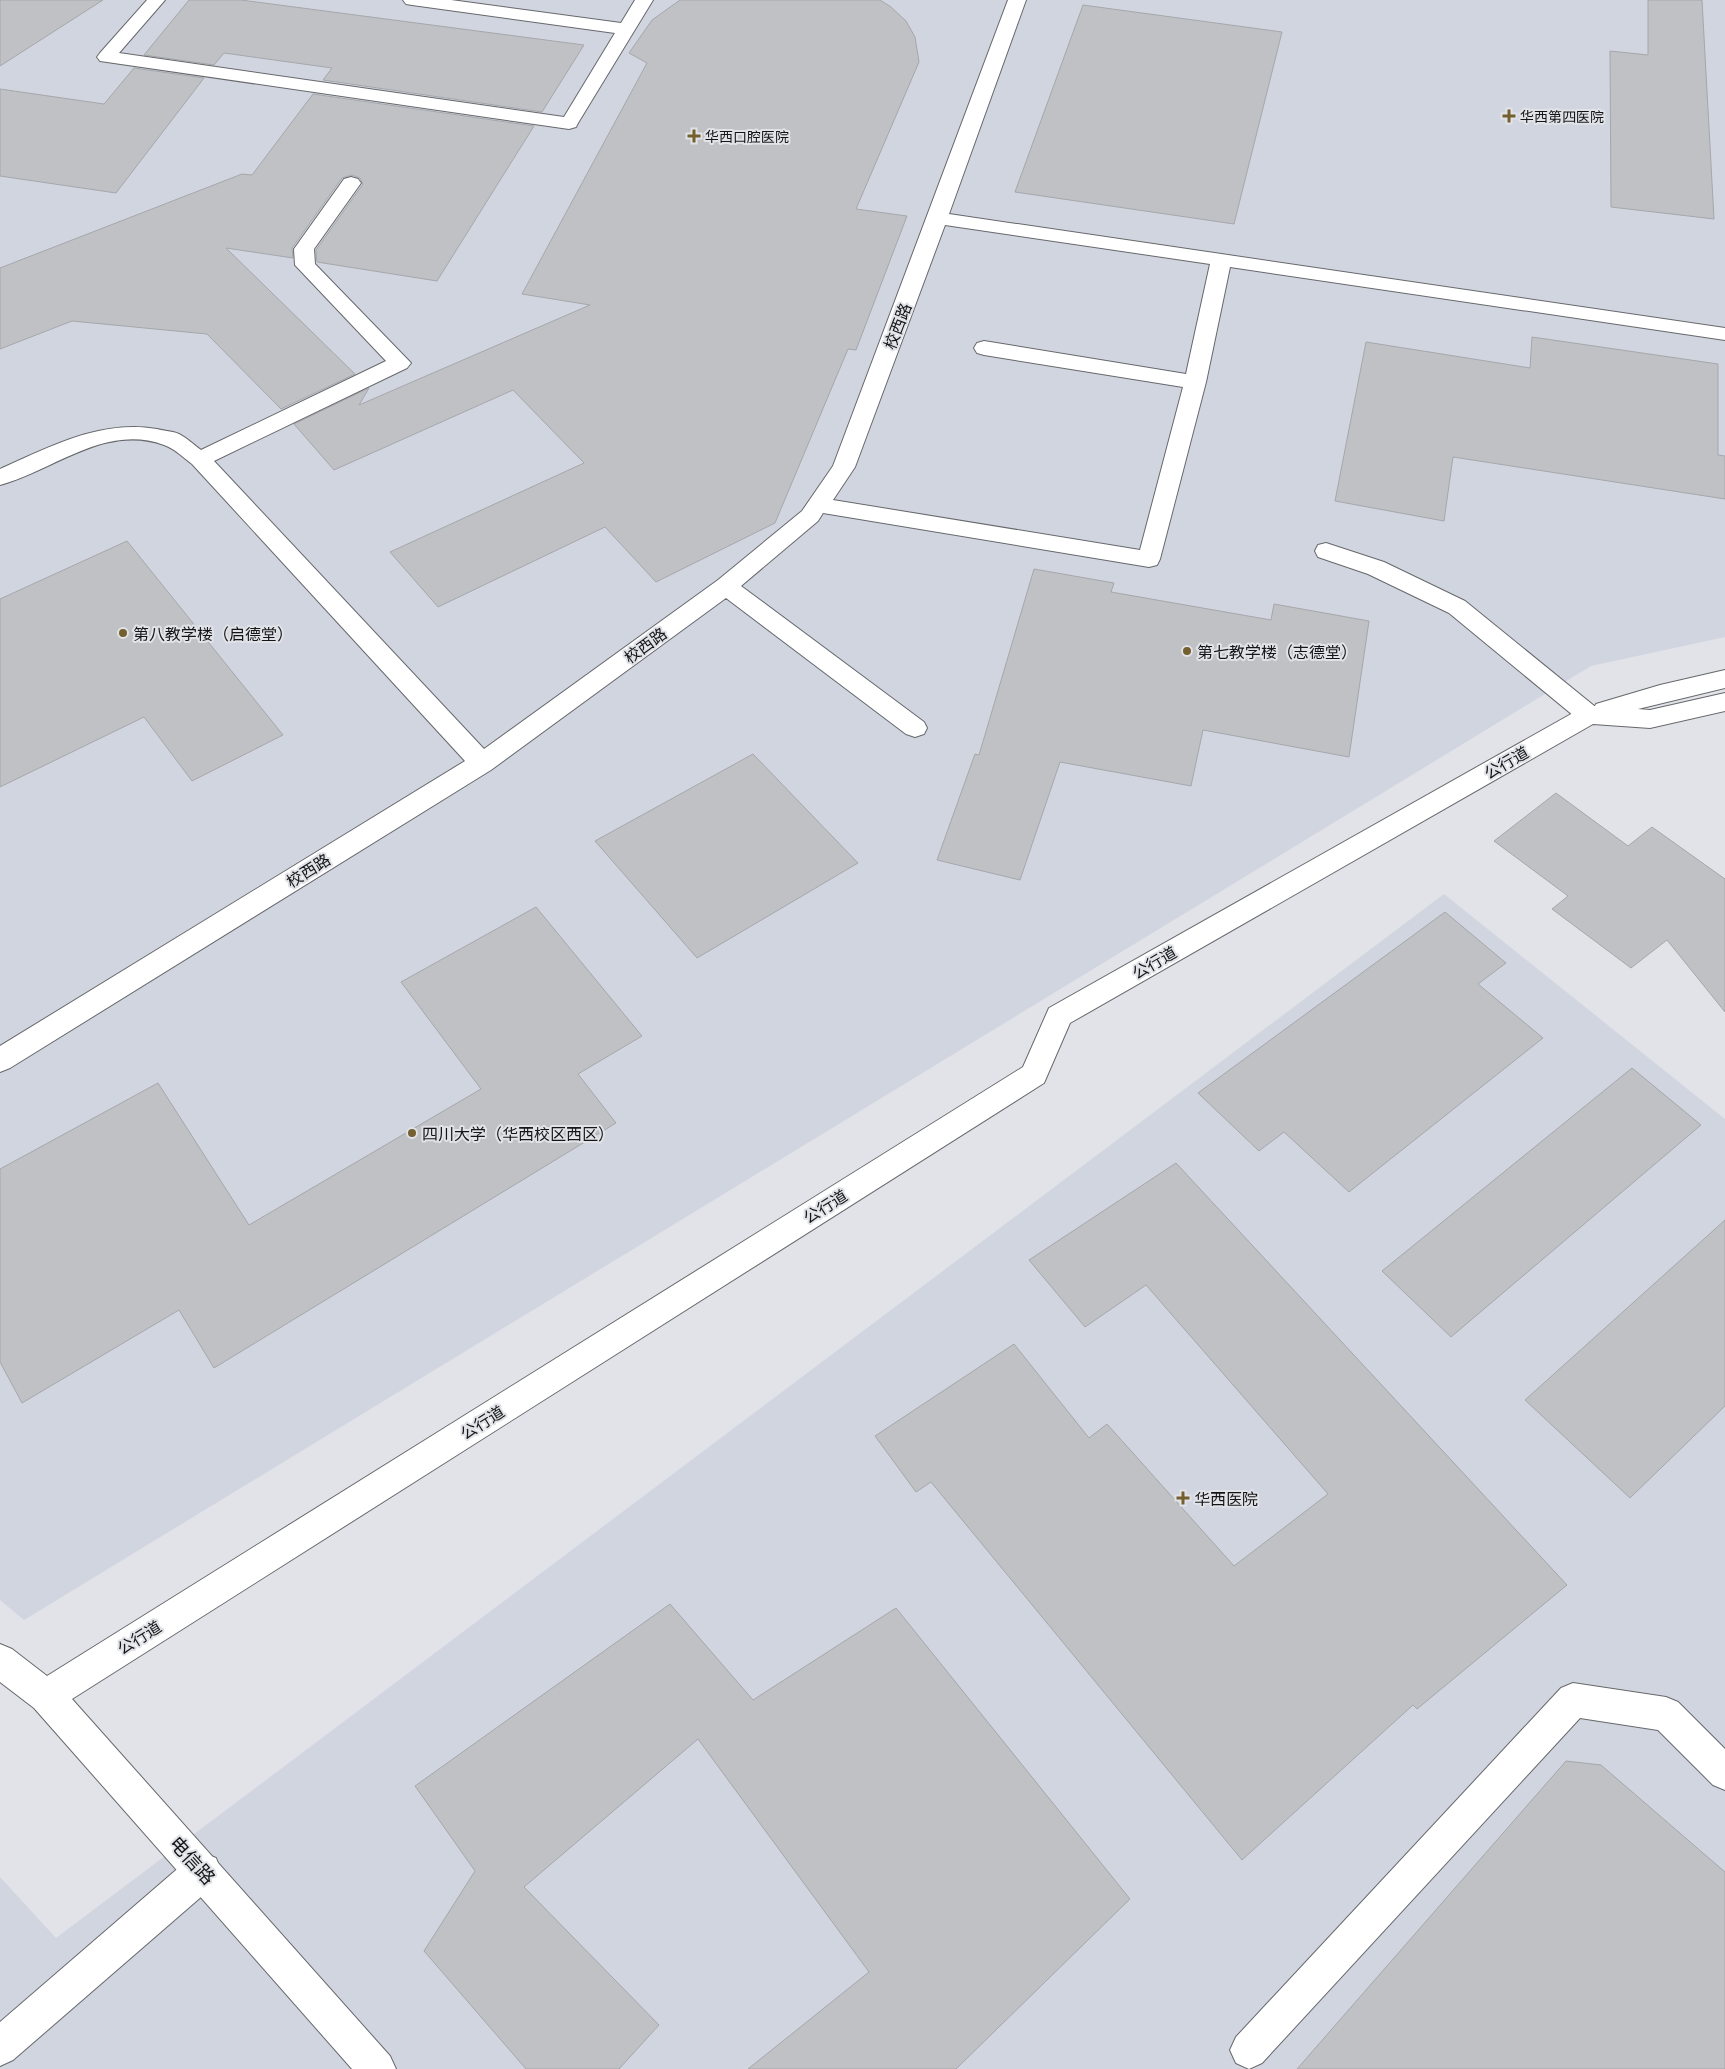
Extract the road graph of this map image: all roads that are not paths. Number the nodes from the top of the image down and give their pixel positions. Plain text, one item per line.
1 (156, 0) edge
2 (412, 0) edge
3 (644, 0) edge
4 (1017, 0) edge
5 (509, 6) edge
6 (626, 30) junction
7 (351, 182) dead end
8 (938, 218) junction
9 (1221, 260) junction
10 (1725, 334) edge
11 (984, 348) dead end
12 (1195, 382) junction
13 (200, 459) junction
14 (0, 478) edge
15 (818, 506) junction
16 (1326, 551) dead end
17 (726, 586) junction
18 (1725, 679) edge
19 (1725, 702) edge
20 (1589, 715) junction
21 (915, 728) dead end
22 (482, 763) junction
23 (0, 1060) edge
24 (0, 1660) edge
25 (46, 1696) junction
26 (1725, 1773) edge
27 (203, 1871) junction
28 (0, 2047) edge
29 (1249, 2050) dead end
30 (377, 2069) edge

1 - 6 street
2 - 5 street
3 - 6 street
4 - 8 street, 校西路
5 - 6 street
7 - 13 street
8 - 9 street
8 - 15 street, 校西路
9 - 10 street
9 - 12 street
11 - 12 street
12 - 15 street
13 - 14 street
13 - 22 street
15 - 17 street, 校西路
16 - 20 street
17 - 21 street
17 - 22 street, 校西路
18 - 20 street, 公行道
19 - 20 street
20 - 25 street, 公行道
22 - 23 street, 校西路
24 - 25 street, 电信路
25 - 27 street, 电信路
26 - 29 street
27 - 28 street
27 - 30 street, 电信路

